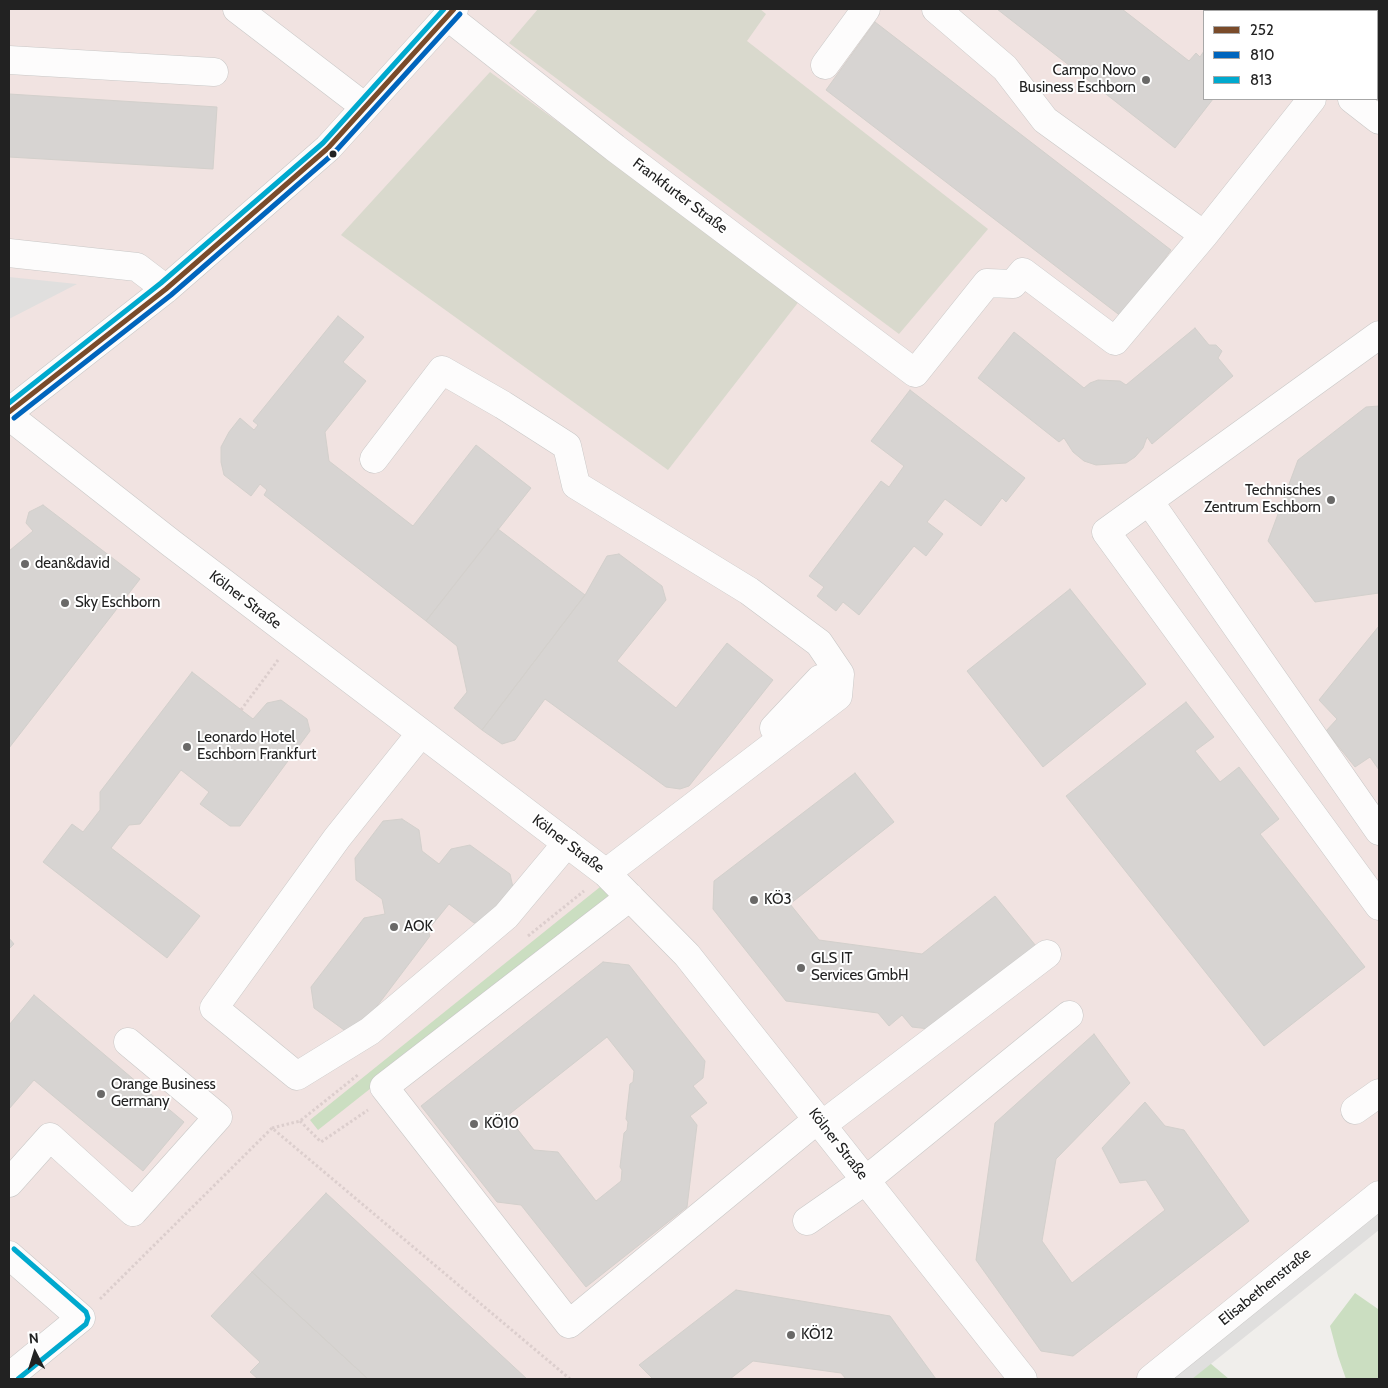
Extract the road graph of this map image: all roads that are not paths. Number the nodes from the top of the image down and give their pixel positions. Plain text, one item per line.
1 (237, 9) edge
2 (866, 9) edge
3 (936, 9) edge
4 (451, 12) edge
5 (9, 60) edge
6 (825, 65) dead end
7 (214, 72) dead end
8 (1311, 100) edge
9 (1353, 100) edge
10 (365, 107) junction
11 (1379, 120) edge
12 (1204, 236) junction
13 (9, 253) edge
14 (166, 289) junction
15 (1379, 335) edge
16 (9, 412) edge
17 (9, 416) edge
18 (374, 459) dead end
19 (1149, 501) junction
20 (820, 679) dead end
21 (421, 733) junction
22 (716, 789) junction
23 (1379, 831) edge
24 (567, 844) junction
25 (606, 873) junction
26 (630, 897) junction
27 (1379, 906) edge
28 (1047, 954) dead end
29 (1069, 1015) dead end
30 (128, 1042) dead end
31 (1379, 1093) edge
32 (1355, 1110) dead end
33 (820, 1122) junction
34 (866, 1180) junction
35 (9, 1184) edge
36 (1379, 1195) edge
37 (807, 1221) dead end
38 (9, 1255) edge
39 (9, 1377) edge
40 (1023, 1379) edge
41 (1150, 1379) edge

1 - 10 street
2 - 6 street
3 - 12 street
4 - 10 street, Frankfurter Straße
4 - 12 street, Frankfurter Straße
5 - 7 street
8 - 12 street
9 - 11 street
10 - 14 street, Frankfurter Straße
13 - 14 street
14 - 16 street, Frankfurter Straße
15 - 19 street
17 - 21 street, Kölner Straße
18 - 22 street
19 - 23 street
19 - 27 street
20 - 22 street
21 - 24 street, Kölner Straße
21 - 24 street
22 - 25 street
24 - 25 street, Kölner Straße
25 - 26 street, Kölner Straße
26 - 33 street, Kölner Straße
26 - 33 street
28 - 33 street
29 - 34 street
30 - 35 street
31 - 32 street
33 - 34 street, Kölner Straße
34 - 37 street
34 - 40 street, Kölner Straße
36 - 41 street, Elisabethenstraße
38 - 39 street

